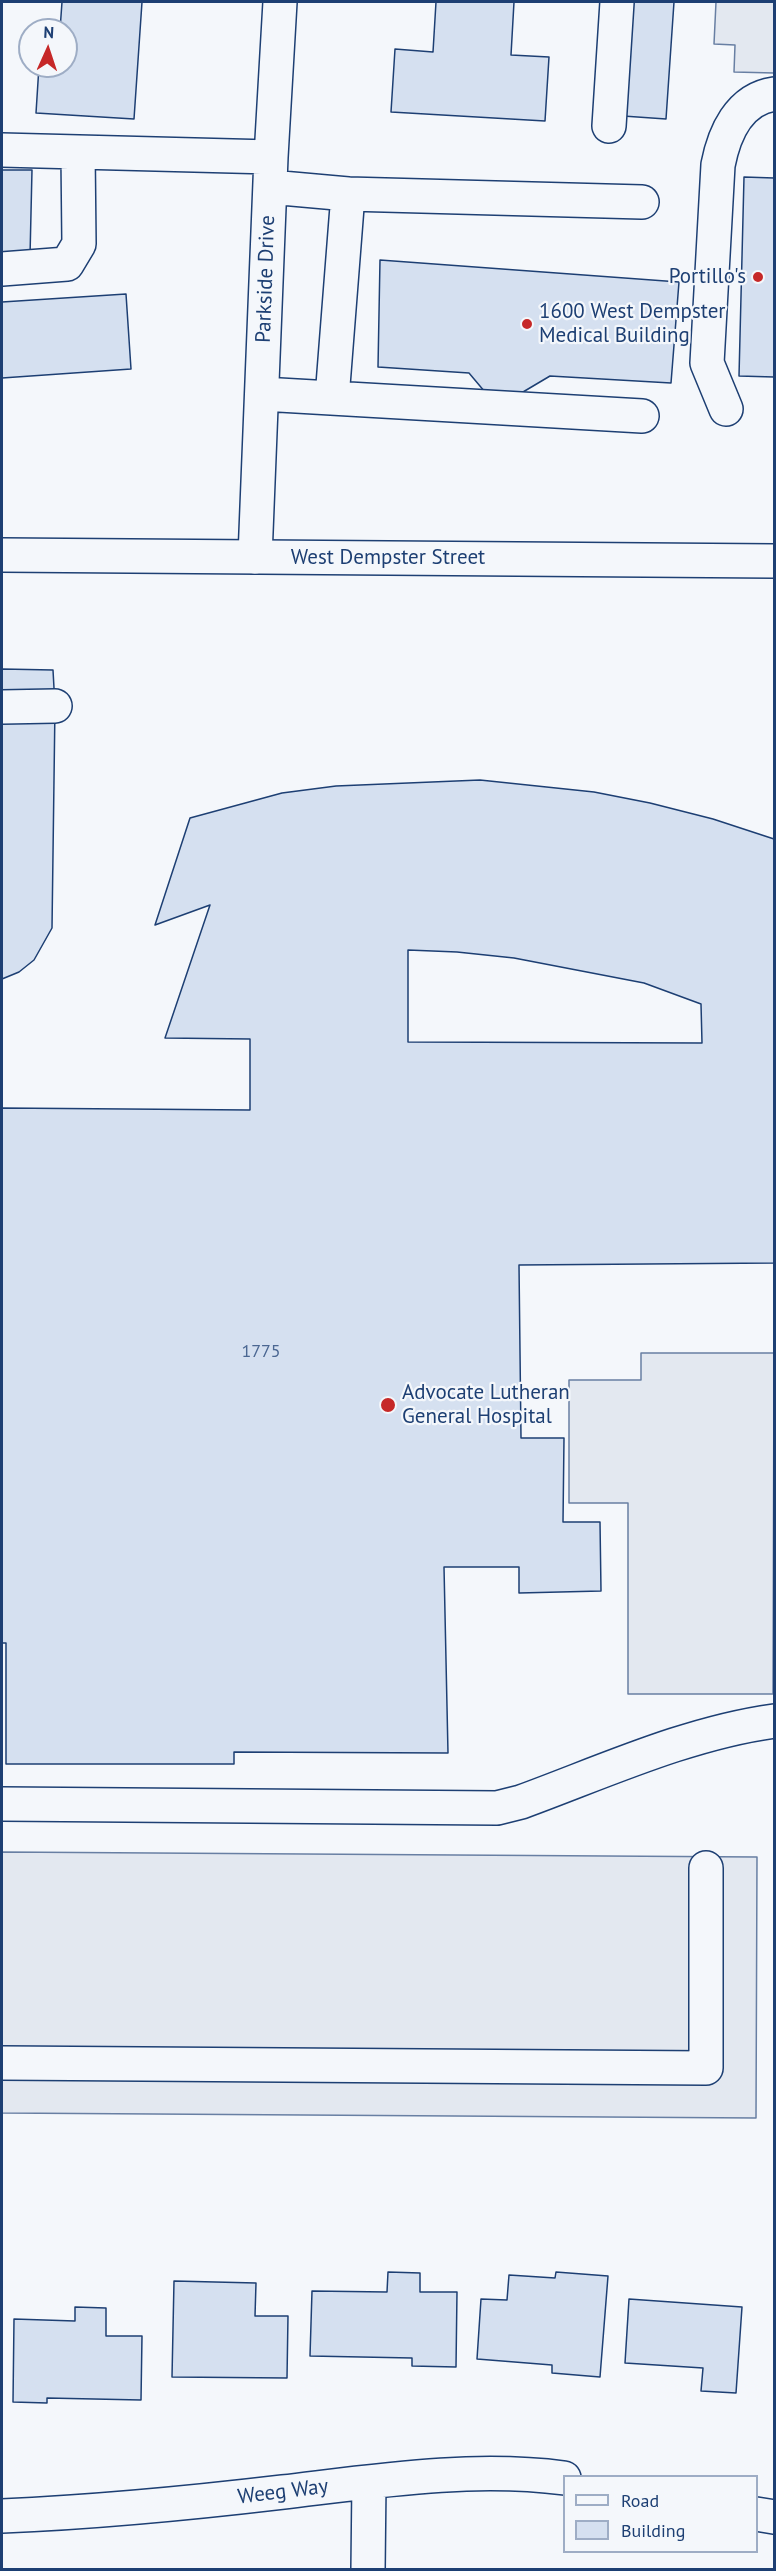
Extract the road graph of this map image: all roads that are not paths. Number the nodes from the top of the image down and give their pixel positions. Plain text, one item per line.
1 (280, 2) edge
2 (616, 2) edge
3 (774, 94) edge
4 (609, 126) dead end
5 (2, 150) edge
6 (78, 152) junction
7 (271, 172) junction
8 (348, 194) junction
9 (642, 202) dead end
10 (2, 269) edge
11 (262, 394) junction
12 (332, 398) junction
13 (726, 409) dead end
14 (642, 416) dead end
15 (2, 555) edge
16 (255, 556) junction
17 (774, 561) edge
18 (2, 706) edge
19 (55, 706) dead end
20 (774, 1721) edge
21 (2, 1804) edge
22 (706, 1868) dead end
23 (2, 2063) edge
24 (563, 2478) edge
25 (369, 2482) junction
26 (758, 2514) edge
27 (2, 2516) edge
28 (774, 2517) edge
29 (368, 2570) edge

1 - 7 street, Parkside Drive
2 - 4 street
3 - 13 street
5 - 6 street
6 - 7 street
6 - 10 street
7 - 8 street
7 - 11 street, Parkside Drive
8 - 9 street
8 - 12 street
11 - 12 street
11 - 16 street, Parkside Drive
12 - 14 street
15 - 16 street, West Dempster Street
16 - 17 street, West Dempster Street
18 - 19 street
20 - 21 street
22 - 23 street
24 - 25 street, Weeg Way
25 - 27 street, Weeg Way
25 - 29 street
26 - 28 street

